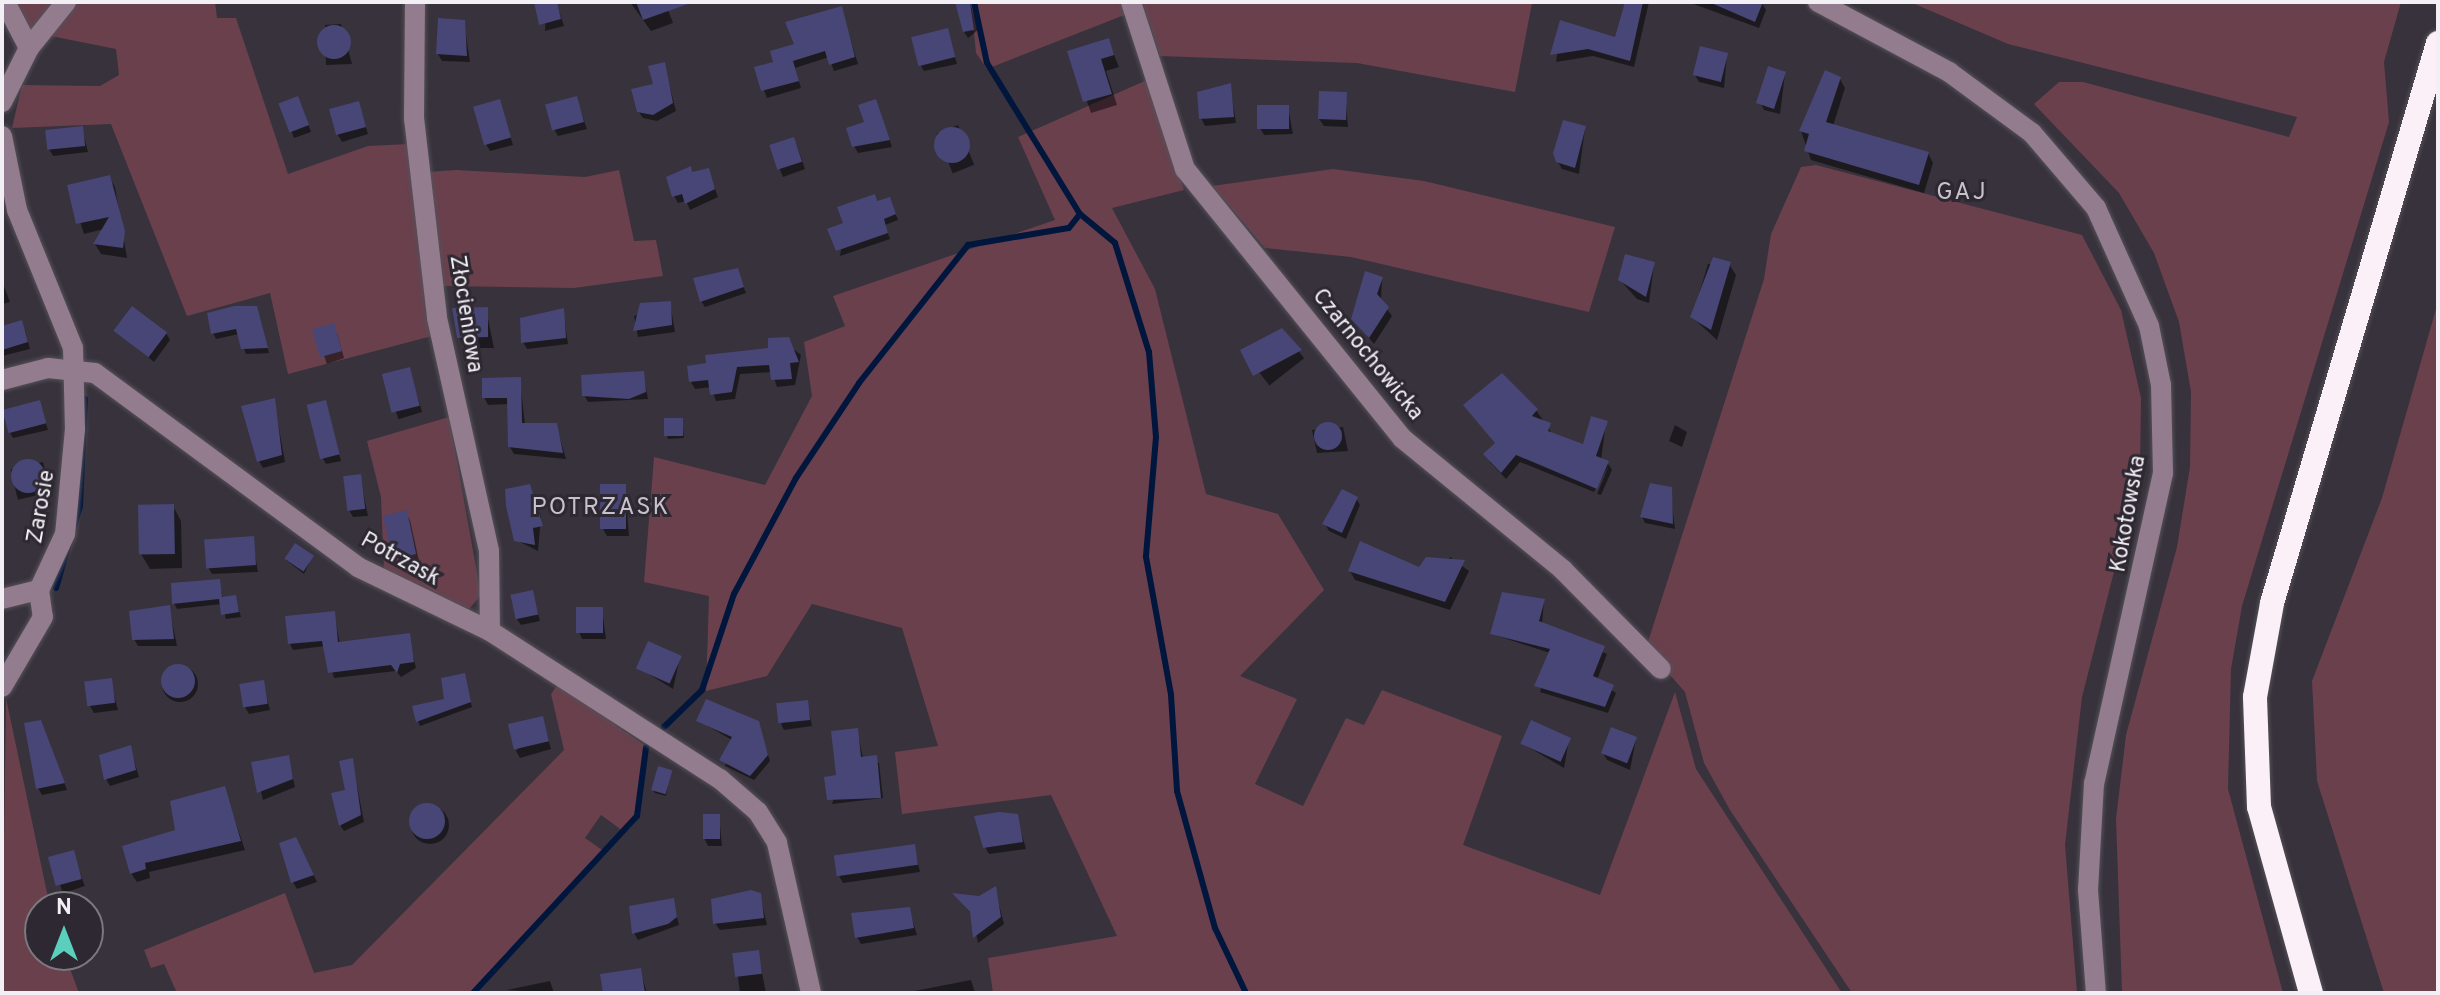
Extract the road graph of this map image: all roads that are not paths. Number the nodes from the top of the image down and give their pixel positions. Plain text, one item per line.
1 (5, 2) edge
2 (66, 2) edge
3 (415, 2) edge
4 (1131, 2) edge
5 (1818, 2) edge
6 (2438, 43) edge
7 (29, 48) junction
8 (2, 102) edge
9 (2, 136) edge
10 (73, 367) junction
11 (2, 380) edge
12 (39, 590) junction
13 (2, 599) edge
14 (490, 631) junction
15 (1661, 669) dead end
16 (2, 687) edge
17 (811, 993) edge
18 (2096, 993) edge
19 (2311, 993) edge

1 - 7 street
2 - 7 street
3 - 14 street, Złocieniowa
4 - 15 street, Czarnochowicka
5 - 18 street, Kokotowska
6 - 19 highway
7 - 8 street
9 - 10 street
10 - 11 street
10 - 12 street, Zarosie
10 - 14 street, Potrzask
12 - 13 street
12 - 16 street, Zarosie
14 - 17 street, Potrzask

